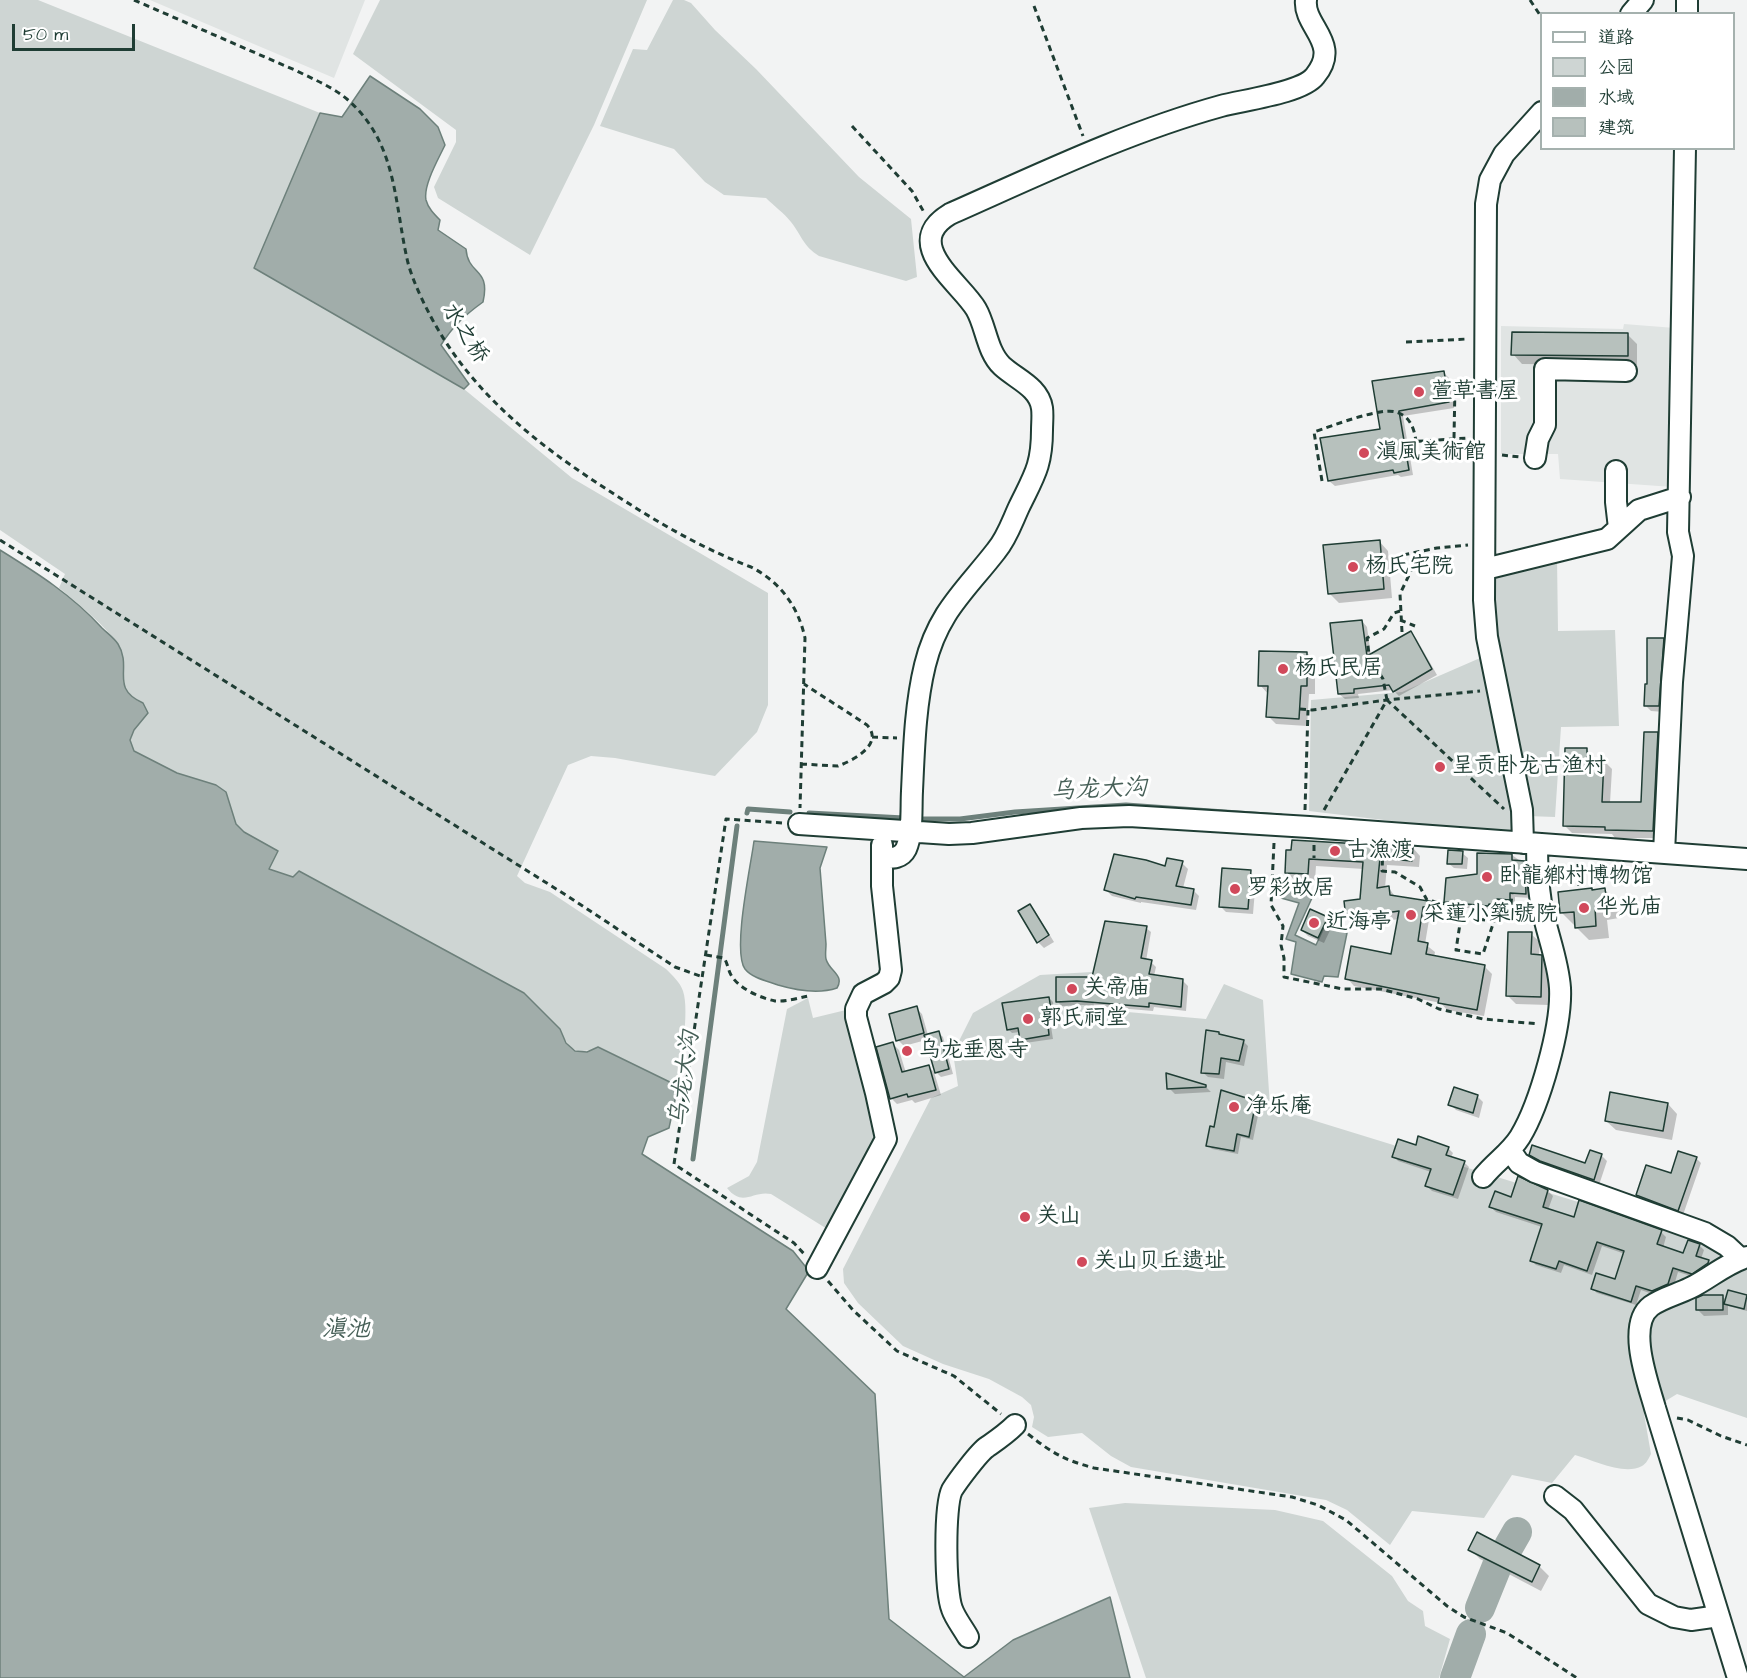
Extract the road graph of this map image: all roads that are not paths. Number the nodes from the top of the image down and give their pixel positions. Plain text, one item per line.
1 (1306, 0) edge
2 (1643, 0) edge
3 (1633, 12) edge
4 (1540, 114) edge
5 (1685, 150) edge
6 (1626, 371) dead end
7 (1535, 458) dead end
8 (1616, 471) dead end
9 (1680, 497) junction
10 (1619, 528) junction
11 (1485, 569) junction
12 (799, 824) road end
13 (882, 831) junction
14 (910, 831) junction
15 (1527, 838) junction
16 (1664, 853) junction
17 (882, 858) junction
18 (1747, 859) edge
19 (1510, 1150) junction
20 (1483, 1177) dead end
21 (1744, 1258) edge
22 (817, 1268) road end
23 (1016, 1425) road end
24 (1555, 1496) dead end
25 (1719, 1616) junction
26 (968, 1636) dead end
27 (1738, 1678) edge

1 - 14 street
2 - 3 street
4 - 11 street
5 - 9 street
6 - 7 street
8 - 10 street
9 - 10 street
9 - 16 street
10 - 11 street
11 - 15 street
12 - 13 street
13 - 14 street
13 - 17 street
14 - 15 street
14 - 17 street
15 - 16 street
15 - 19 street
16 - 18 street
17 - 22 street
19 - 20 street
19 - 21 street
21 - 25 street
23 - 26 street
24 - 25 street
25 - 27 street

